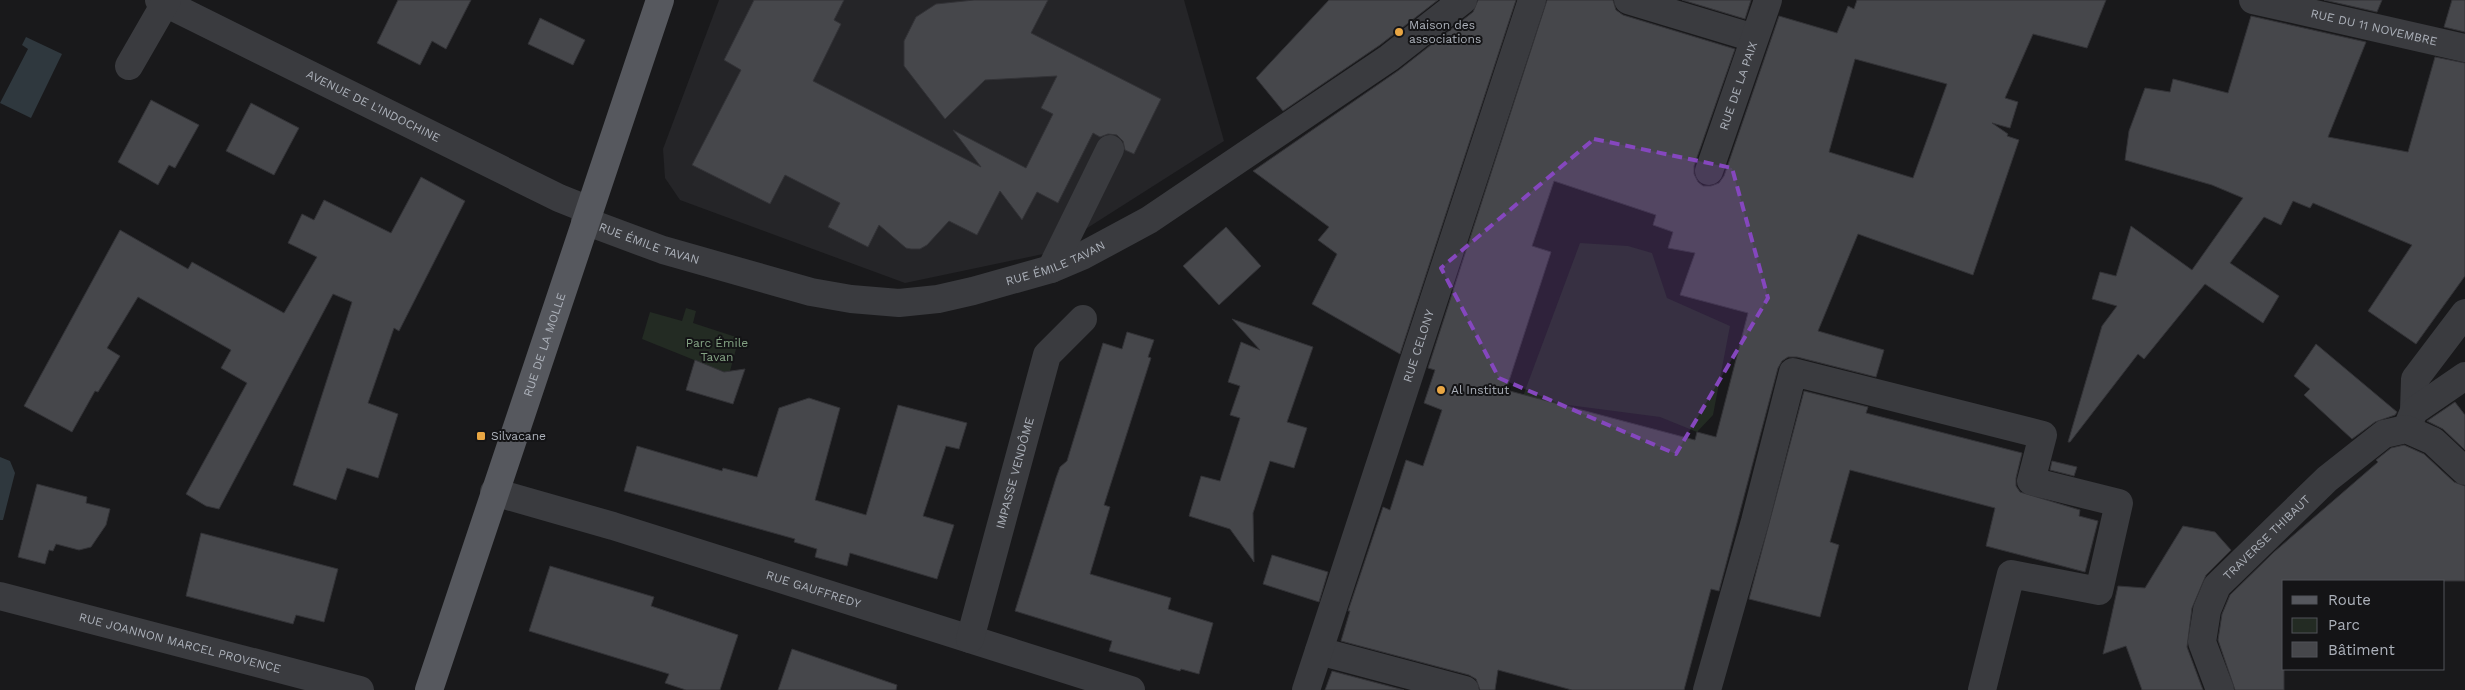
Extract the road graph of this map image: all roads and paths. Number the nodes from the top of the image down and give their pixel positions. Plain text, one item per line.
1 (660, 0) edge
2 (1464, 0) edge
3 (1532, 0) edge
4 (1628, 0) edge
5 (1768, 0) edge
6 (2253, 0) edge
7 (164, 1) edge
8 (1754, 38) junction
9 (2465, 48) edge
10 (130, 66) dead end
11 (1110, 149) dead end
12 (1710, 171) dead end
13 (587, 215) junction
14 (1051, 269) junction
15 (2465, 313) edge
16 (1083, 319) dead end
17 (2465, 376) edge
18 (2410, 420) junction
19 (2465, 471) edge
20 (494, 492) junction
21 (0, 596) edge
22 (970, 639) junction
23 (1320, 651) junction
24 (360, 690) edge
25 (429, 690) edge
26 (1131, 690) edge
27 (1306, 690) edge
28 (1465, 690) edge
29 (1707, 690) edge
30 (1982, 690) edge
31 (2220, 690) edge

1 - 13 main road, RUE DE LA MOLLE
2 - 14 street, RUE ÉMILE TAVAN
3 - 23 street, RUE CELONY
4 - 8 street
5 - 8 street, RUE DE LA PAIX
6 - 9 street, RUE DU 11 NOVEMBRE
7 - 10 street
7 - 13 street, AVENUE DE L'INDOCHINE
8 - 12 street, RUE DE LA PAIX
11 - 14 street
13 - 14 street, RUE ÉMILE TAVAN
13 - 20 main road, RUE DE LA MOLLE
15 - 18 street
16 - 22 street, IMPASSE VENDÔME
17 - 18 street, TRAVERSE THIBAUT
18 - 19 street
18 - 31 street, TRAVERSE THIBAUT
20 - 22 street, RUE GAUFFREDY
20 - 25 main road, RUE DE LA MOLLE
21 - 24 street, RUE JOANNON MARCEL PROVENCE
22 - 26 street, RUE GAUFFREDY
23 - 27 street, RUE CELONY
23 - 28 street
29 - 30 street

